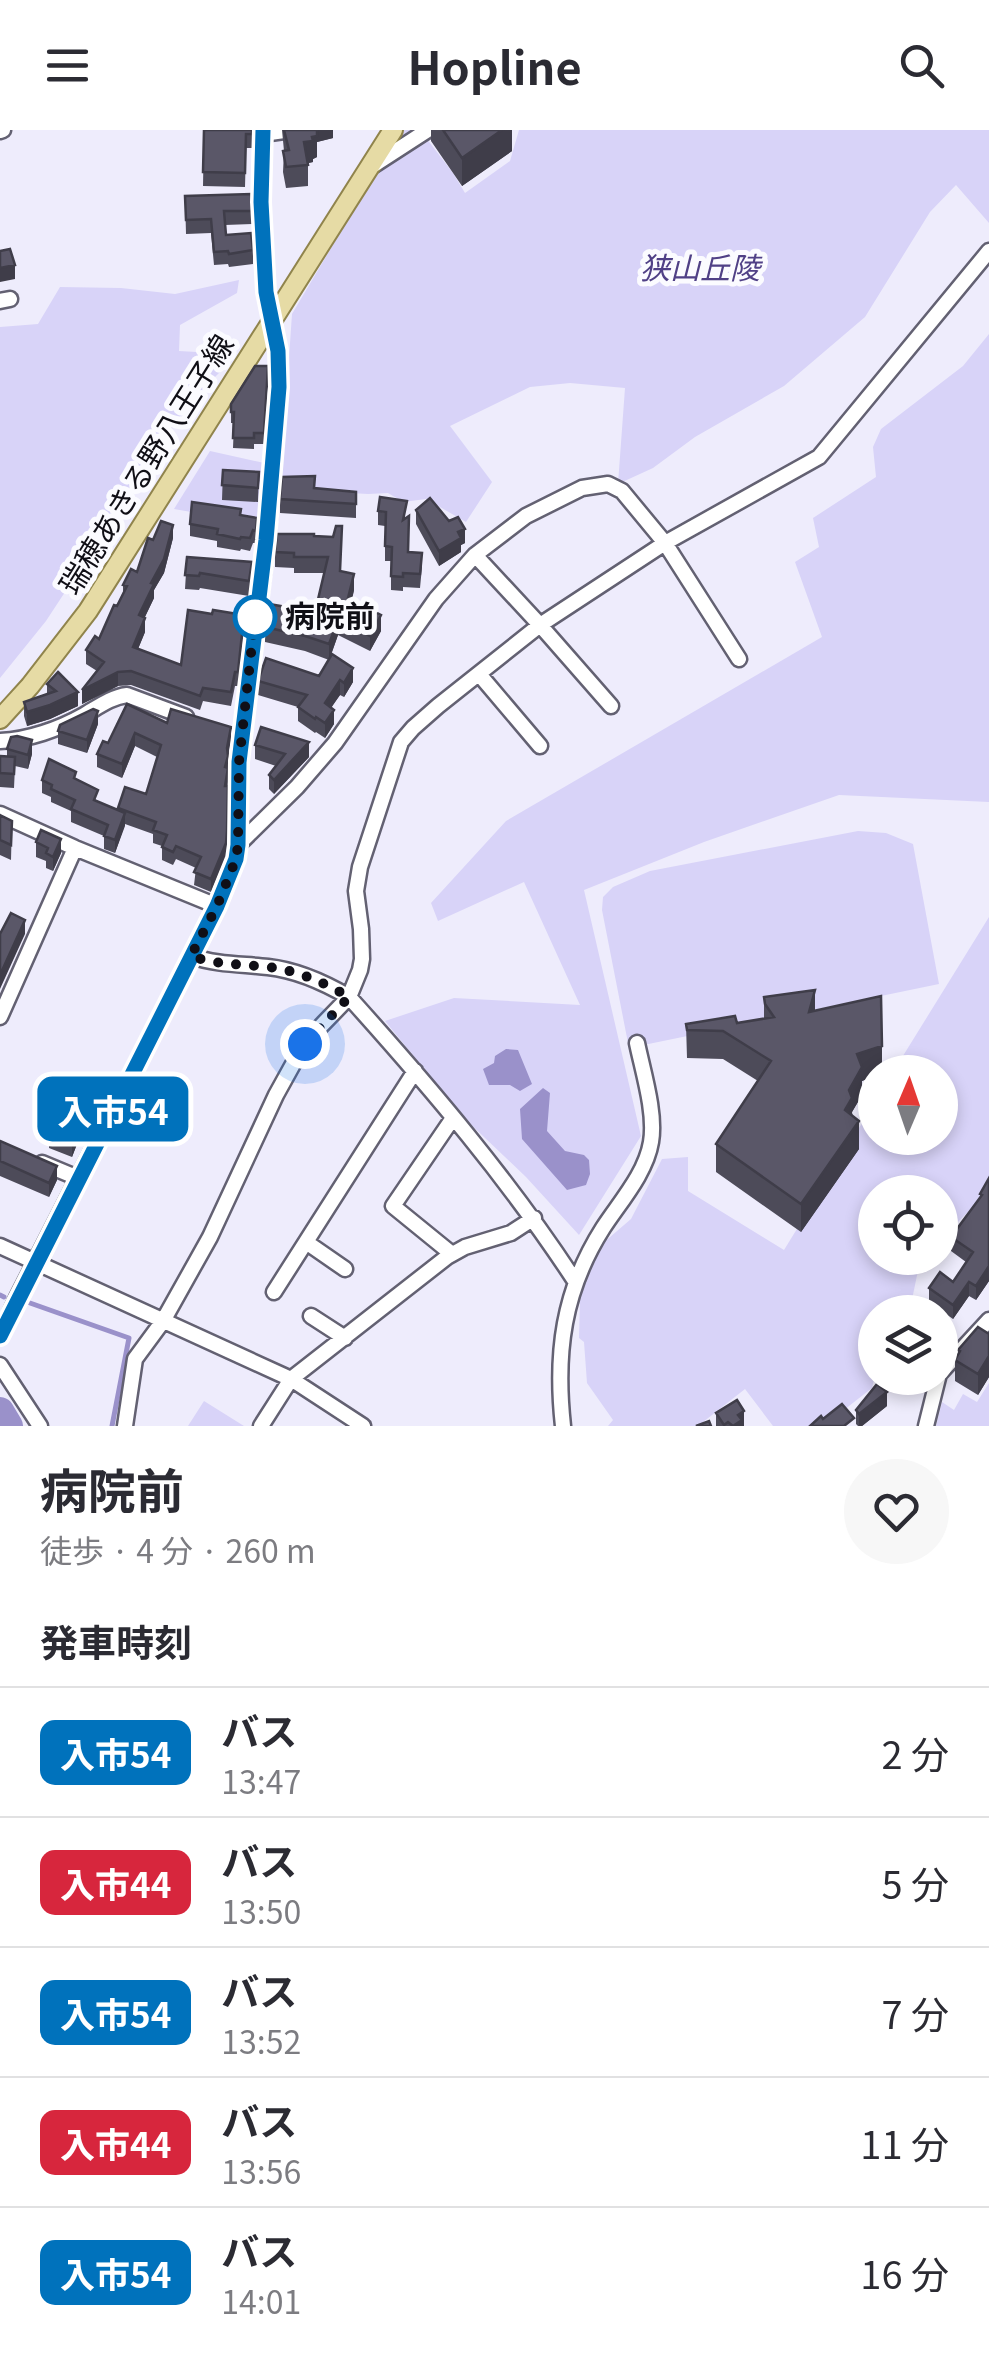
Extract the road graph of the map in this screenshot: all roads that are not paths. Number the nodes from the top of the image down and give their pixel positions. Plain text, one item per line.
1 (291, 130) edge
2 (393, 130) edge
3 (428, 130) edge
4 (263, 132) edge
5 (369, 168) junction
6 (989, 251) edge
7 (272, 320) junction
8 (665, 544) junction
9 (475, 556) junction
10 (540, 625) junction
11 (740, 659) dead end
12 (479, 674) junction
13 (611, 706) dead end
14 (0, 719) edge
15 (205, 722) edge
16 (224, 727) edge
17 (242, 732) junction
18 (0, 741) edge
19 (540, 746) dead end
20 (0, 814) edge
21 (238, 845) junction
22 (75, 848) junction
23 (217, 906) junction
24 (191, 956) junction
25 (349, 997) junction
26 (0, 1017) edge
27 (637, 1044) dead end
28 (415, 1072) junction
29 (453, 1118) junction
30 (31, 1158) edge
31 (78, 1178) junction
32 (534, 1218) junction
33 (306, 1242) junction
34 (0, 1246) edge
35 (452, 1254) junction
36 (35, 1262) junction
37 (345, 1269) dead end
38 (575, 1281) junction
39 (274, 1292) dead end
40 (7, 1302) edge
41 (311, 1316) dead end
42 (989, 1320) edge
43 (163, 1321) junction
44 (0, 1336) edge
45 (345, 1338) junction
46 (958, 1354) edge
47 (0, 1365) edge
48 (292, 1379) junction
49 (934, 1395) edge
50 (129, 1424) edge
51 (40, 1426) edge
52 (261, 1426) edge
53 (363, 1426) edge
54 (563, 1426) edge
55 (926, 1426) edge

1 - 4 street
2 - 5 main road, 瑞穂あきる野八王子線
3 - 5 street
4 - 7 street
5 - 7 main road, 瑞穂あきる野八王子線
6 - 8 street
7 - 14 main road, 瑞穂あきる野八王子線
7 - 17 street
8 - 9 street
8 - 10 street
8 - 11 street
9 - 10 street
9 - 21 street
10 - 12 street
10 - 13 street
12 - 19 street
12 - 25 street
15 - 18 street
16 - 17 street
17 - 21 street
20 - 22 street
21 - 23 street
22 - 23 street
22 - 26 street
23 - 24 street
24 - 25 street
24 - 31 street
25 - 28 street
25 - 43 street
27 - 38 street
28 - 29 street
28 - 33 street
29 - 32 street
29 - 35 street
30 - 31 street
31 - 36 street
32 - 35 street
32 - 38 street
33 - 37 street
33 - 39 street
34 - 36 street
35 - 45 street
36 - 40 street
36 - 43 street
38 - 54 street
40 - 44 street
41 - 45 street
42 - 46 street
43 - 48 street
43 - 50 street
45 - 48 street
47 - 51 street
48 - 52 street
48 - 53 street
49 - 55 street

